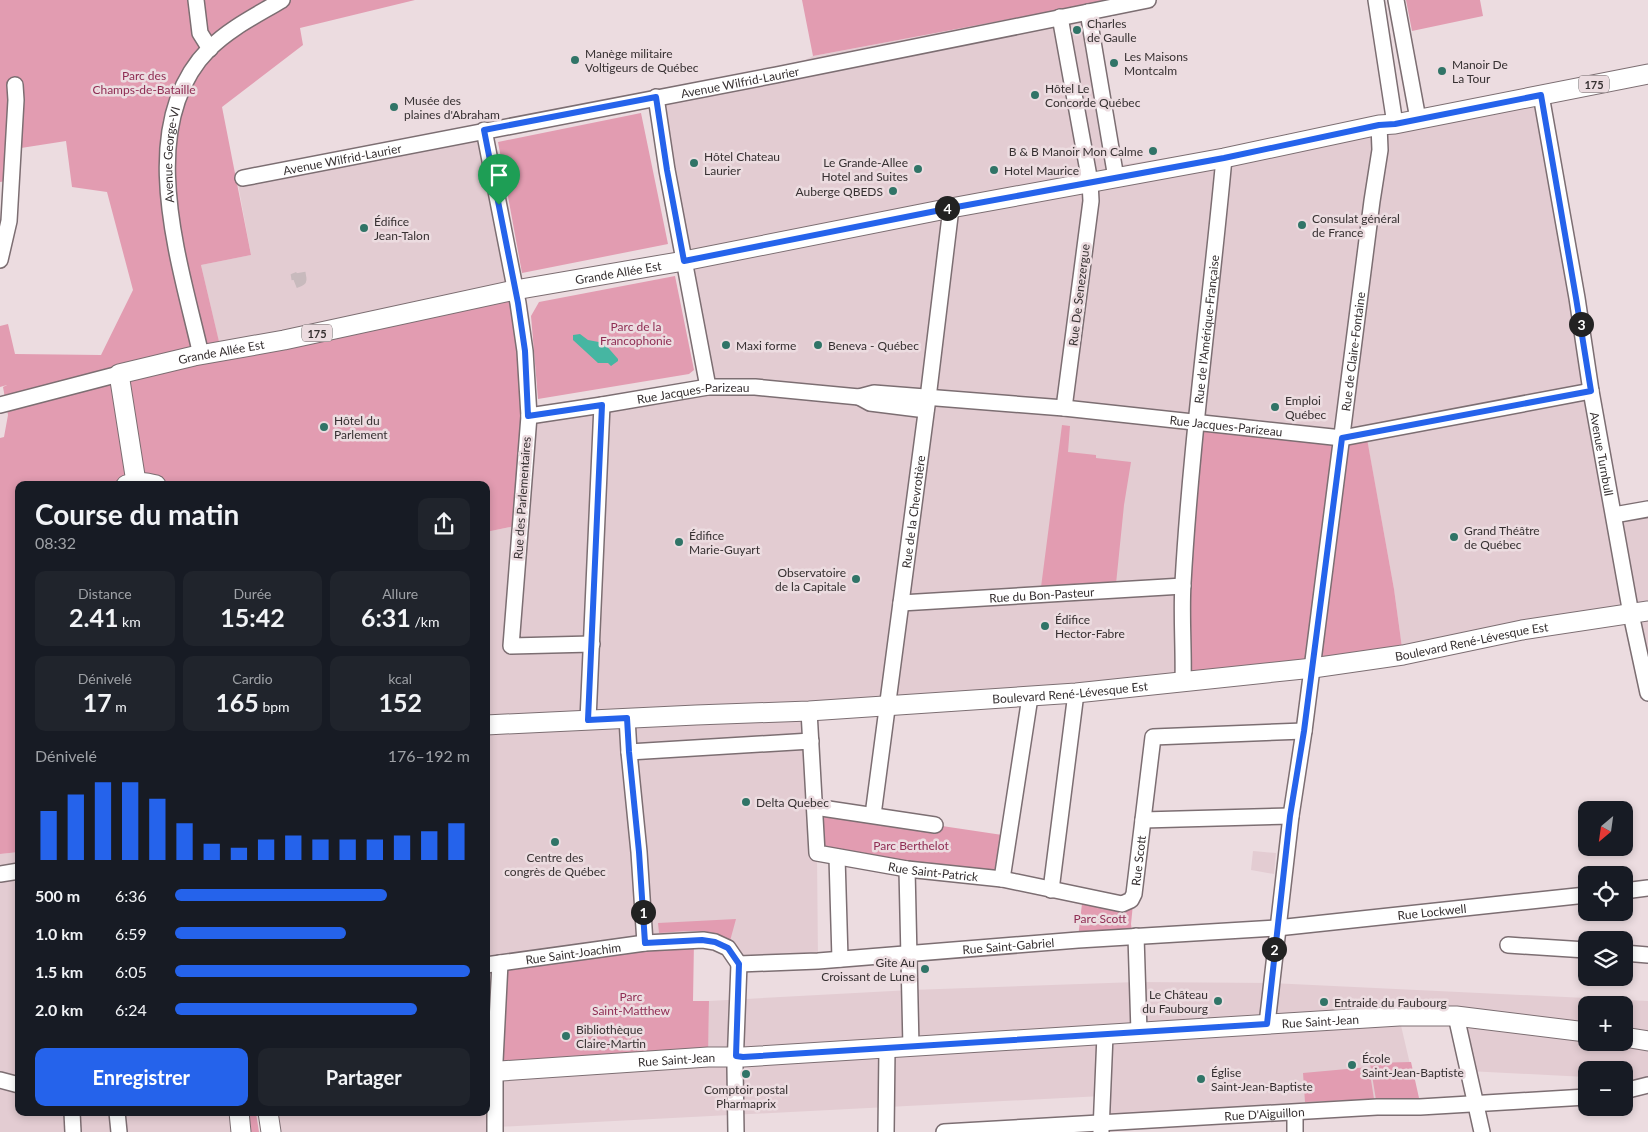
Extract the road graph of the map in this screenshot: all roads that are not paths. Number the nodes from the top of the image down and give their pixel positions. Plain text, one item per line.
1 (196, 0) edge
2 (282, 0) edge
3 (1148, 0) edge
4 (1376, 0) edge
5 (1396, 0) edge
6 (1088, 12) junction
7 (1060, 17) junction
8 (210, 49) junction
9 (1648, 74) edge
10 (15, 85) dead end
11 (1541, 95) junction
12 (656, 97) junction
13 (1418, 119) junction
14 (1387, 124) junction
15 (484, 130) junction
16 (1224, 158) junction
17 (243, 178) dead end
18 (1116, 178) junction
19 (1090, 182) junction
20 (951, 208) junction
21 (0, 260) edge
22 (684, 261) junction
23 (516, 290) junction
24 (201, 355) junction
25 (119, 374) junction
26 (708, 387) junction
27 (1591, 391) junction
28 (927, 404) junction
29 (0, 405) edge
30 (602, 405) junction
31 (1064, 408) junction
32 (528, 416) junction
33 (1196, 422) junction
34 (1342, 438) junction
35 (131, 481) edge
36 (1648, 509) edge
37 (1614, 515) junction
38 (1183, 586) junction
39 (900, 604) junction
40 (1640, 612) edge
41 (592, 644) junction
42 (1313, 668) junction
43 (1183, 682) junction
44 (1076, 693) junction
45 (1648, 693) edge
46 (1030, 697) junction
47 (887, 707) junction
48 (809, 711) junction
49 (627, 718) junction
50 (588, 720) junction
51 (490, 725) edge
52 (1304, 731) junction
53 (811, 741) junction
54 (629, 752) junction
55 (815, 807) junction
56 (873, 815) junction
57 (1290, 816) junction
58 (1143, 820) junction
59 (935, 825) dead end
60 (837, 857) junction
61 (908, 869) junction
62 (15, 872) edge
63 (0, 874) edge
64 (1002, 880) junction
65 (1648, 888) edge
66 (1051, 890) junction
67 (1633, 890) edge
68 (1578, 895) edge
69 (1277, 928) junction
70 (1136, 936) junction
71 (645, 943) junction
72 (1508, 944) dead end
73 (1578, 949) edge
74 (909, 954) junction
75 (1633, 954) edge
76 (1648, 955) edge
77 (840, 959) junction
78 (493, 964) edge
79 (739, 964) junction
80 (1456, 1016) junction
81 (1267, 1024) junction
82 (1578, 1031) edge
83 (1139, 1032) junction
84 (1105, 1035) junction
85 (1633, 1038) edge
86 (1648, 1041) edge
87 (911, 1047) junction
88 (888, 1049) junction
89 (736, 1056) junction
90 (491, 1071) edge
91 (0, 1080) edge
92 (15, 1084) edge
93 (1648, 1085) edge
94 (1633, 1089) edge
95 (1578, 1097) edge
96 (1476, 1103) junction
97 (1295, 1113) junction
98 (72, 1116) edge
99 (117, 1116) edge
100 (239, 1116) edge
101 (269, 1116) edge
102 (1102, 1127) edge
103 (72, 1132) edge
104 (119, 1132) edge
105 (241, 1132) edge
106 (271, 1132) edge
107 (496, 1132) edge
108 (736, 1132) edge
109 (886, 1132) edge
110 (944, 1132) edge
111 (1295, 1132) edge
112 (1482, 1132) edge

1 - 8 street
2 - 8 street, Avenue George-VI
3 - 6 street, Avenue Wilfrid-Laurier
4 - 14 street, Rue de Claire-Fontaine
5 - 13 street
6 - 7 street, Avenue Wilfrid-Laurier
6 - 18 street
7 - 12 street, Avenue Wilfrid-Laurier
7 - 19 street, Rue De Senezergue
8 - 24 street, Avenue George-VI
9 - 11 main road, Grande Allée Est / 175
10 - 21 street
11 - 13 main road, Grande Allée Est / 175
11 - 27 street, Avenue Turnbull
12 - 15 street, Avenue Wilfrid-Laurier
12 - 22 street
13 - 14 main road, Grande Allée Est / 175
14 - 16 main road, Grande Allée Est / 175
14 - 34 street, Rue de Claire-Fontaine
15 - 17 street, Avenue Wilfrid-Laurier
15 - 23 street, Rue des Parlementaires
16 - 18 main road, Grande Allée Est / 175
16 - 33 street, Rue de l'Amérique-Française
18 - 19 main road, Grande Allée Est / 175
19 - 20 main road, Grande Allée Est / 175
19 - 31 street, Rue De Senezergue
20 - 22 main road, Grande Allée Est / 175
20 - 28 street, Rue de la Chevrotière
22 - 23 main road, Grande Allée Est / 175
22 - 26 street
23 - 24 main road, Grande Allée Est / 175
23 - 32 street, Rue des Parlementaires
24 - 25 main road, Grande Allée Est / 175
25 - 29 street
25 - 35 main road
26 - 28 street, Rue Jacques-Parizeau
26 - 30 street, Rue Jacques-Parizeau
27 - 34 street, Rue Jacques-Parizeau
27 - 37 street, Avenue Turnbull
28 - 31 street, Rue Jacques-Parizeau
28 - 39 street, Rue de la Chevrotière
30 - 32 street, Rue Jacques-Parizeau
30 - 41 street
31 - 33 street, Rue Jacques-Parizeau
32 - 41 street, Rue des Parlementaires
33 - 34 street, Rue Jacques-Parizeau
33 - 38 street, Rue de l'Amérique-Française
34 - 42 street, Rue de Claire-Fontaine
36 - 37 street
37 - 40 street, Avenue Turnbull
38 - 39 street, Rue du Bon-Pasteur
38 - 43 street, Rue de l'Amérique-Française
39 - 47 street, Rue de la Chevrotière
40 - 42 main road, Boulevard René-Lévesque Est
40 - 45 street, Avenue Turnbull
41 - 50 street
42 - 43 main road, Boulevard René-Lévesque Est
42 - 52 street, Rue de Claire-Fontaine
43 - 44 main road, Boulevard René-Lévesque Est
44 - 46 main road, Boulevard René-Lévesque Est
44 - 66 street
46 - 47 main road, Boulevard René-Lévesque Est
46 - 64 street
47 - 48 main road, Boulevard René-Lévesque Est
47 - 56 street, Rue de la Chevrotière
48 - 49 main road, Boulevard René-Lévesque Est
48 - 53 street
49 - 50 main road, Boulevard René-Lévesque Est
49 - 54 street
50 - 51 main road, Boulevard René-Lévesque Est
52 - 57 street, Rue de Claire-Fontaine
52 - 58 street, Rue Scott
53 - 54 street
53 - 55 street
54 - 71 street
55 - 56 street
55 - 60 street, Rue Saint-Patrick
56 - 59 street
57 - 58 street
57 - 69 street, Rue de Claire-Fontaine
58 - 66 street, Rue Scott
60 - 61 street, Rue Saint-Patrick
60 - 77 street
61 - 64 street, Rue Saint-Patrick
61 - 74 street
62 - 63 street
64 - 66 street, Rue Saint-Patrick
65 - 67 street
68 - 69 street, Rue Lockwell
69 - 70 street, Rue Saint-Gabriel
69 - 81 street, Rue de Claire-Fontaine
70 - 74 street, Rue Saint-Gabriel
70 - 83 street
71 - 78 street, Rue Saint-Joachim
71 - 79 street, Rue Saint-Joachim
72 - 73 street
74 - 77 street, Rue Saint-Gabriel
74 - 87 street
75 - 76 street
77 - 79 street, Rue Saint-Gabriel
78 - 90 street
79 - 89 street
80 - 81 main road, Rue Saint-Jean
80 - 82 main road, Rue Saint-Jean
80 - 96 street
81 - 83 main road, Rue Saint-Jean
83 - 84 main road, Rue Saint-Jean
84 - 87 main road, Rue Saint-Jean
84 - 102 street
85 - 86 main road
87 - 88 main road, Rue Saint-Jean
88 - 89 main road, Rue Saint-Jean
88 - 109 street
89 - 90 main road, Rue Saint-Jean
89 - 108 street
90 - 107 street
91 - 92 street
93 - 94 street
95 - 96 street, Rue D'Aiguillon
96 - 97 street, Rue D'Aiguillon
96 - 112 street
97 - 102 street, Rue D'Aiguillon
97 - 111 street
98 - 103 street
99 - 104 street
100 - 105 main road
101 - 106 main road
102 - 110 street, Rue D'Aiguillon

